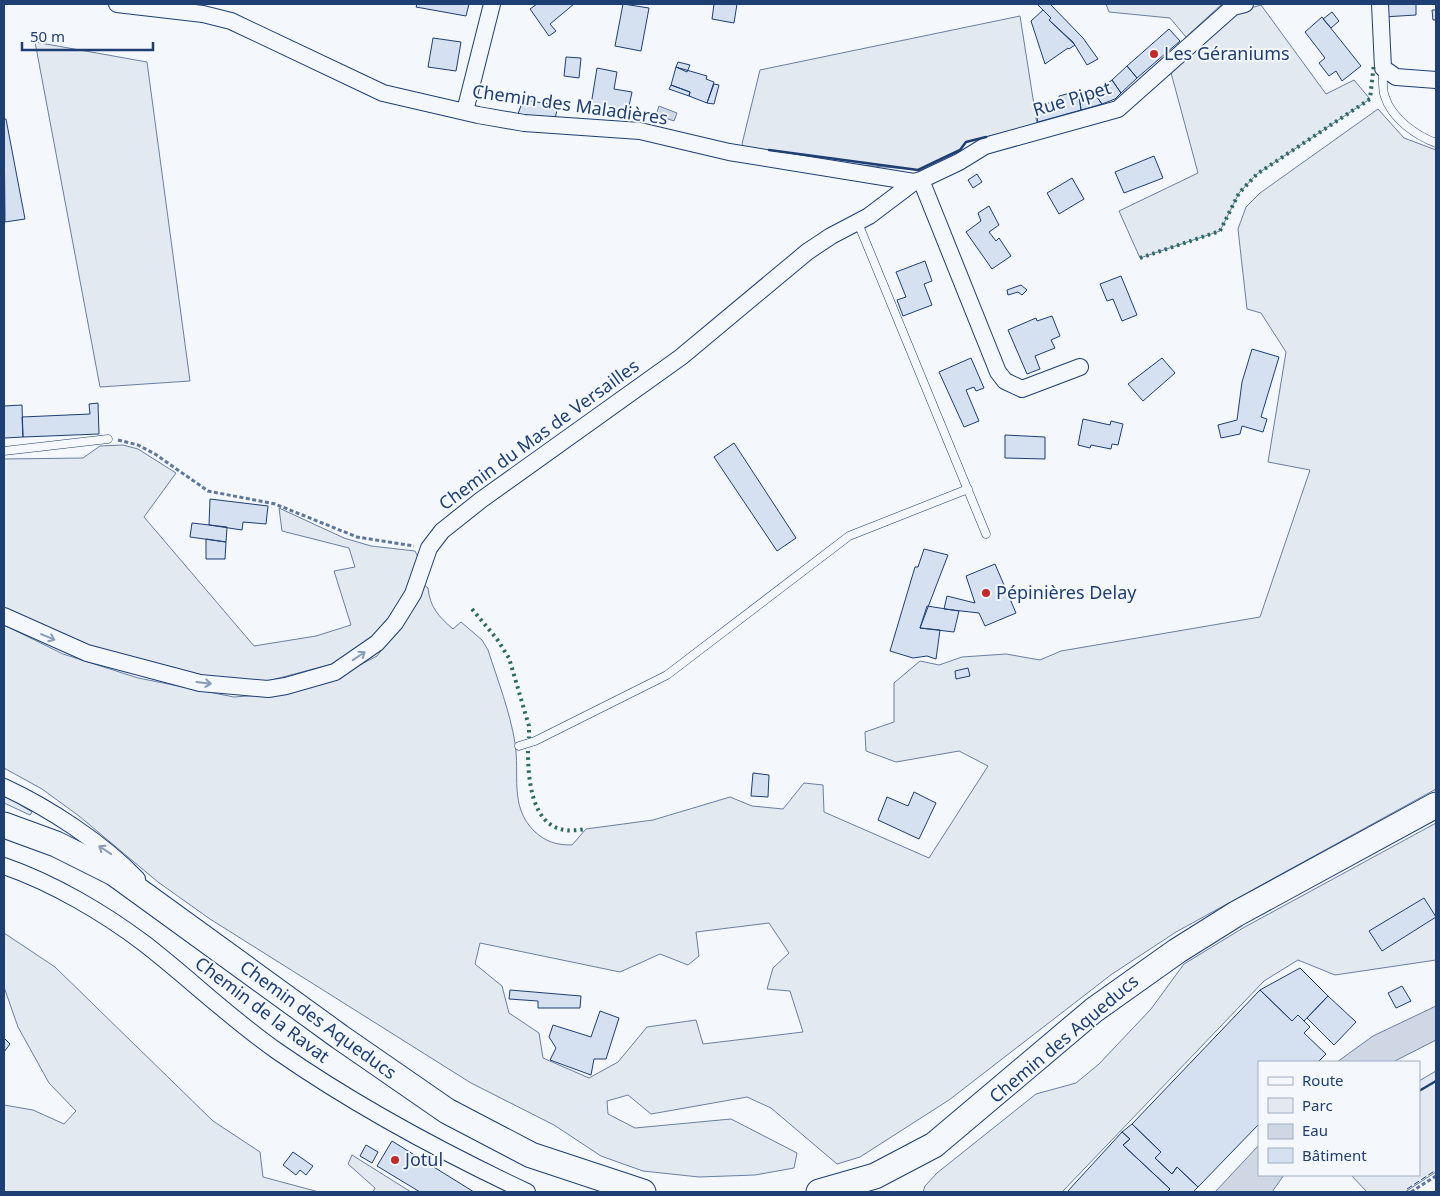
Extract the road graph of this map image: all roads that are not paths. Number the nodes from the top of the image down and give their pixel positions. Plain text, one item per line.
1 (117, 4) edge
2 (492, 4) edge
3 (1245, 4) edge
4 (1380, 4) edge
5 (1383, 68) junction
6 (1436, 80) edge
7 (465, 111) junction
8 (1436, 143) edge
9 (918, 181) junction
10 (858, 223) junction
11 (1080, 368) dead end
12 (108, 438) road end
13 (4, 451) edge
14 (968, 489) junction
15 (986, 534) dead end
16 (4, 616) edge
17 (519, 746) dead end
18 (4, 786) edge
19 (1436, 804) edge
20 (4, 825) edge
21 (4, 866) edge
22 (164, 908) junction
23 (527, 1192) edge
24 (643, 1192) edge
25 (819, 1192) edge

1 - 7 street, Chemin des Maladières
2 - 7 street
3 - 9 street, Rue Pipet
4 - 5 street
5 - 6 street
5 - 8 lane
7 - 9 street, Chemin des Maladières
9 - 10 street, Chemin du Mas de Versailles
9 - 11 street
10 - 14 lane
16 -> 10 street, Chemin du Mas de Versailles
12 - 13 lane
14 - 15 lane
14 - 17 lane
22 -> 18 street
19 - 25 main road, Chemin des Aqueducs
20 - 22 main road, Chemin des Aqueducs
21 - 23 street, Chemin de la Ravat
22 - 24 main road, Chemin des Aqueducs

